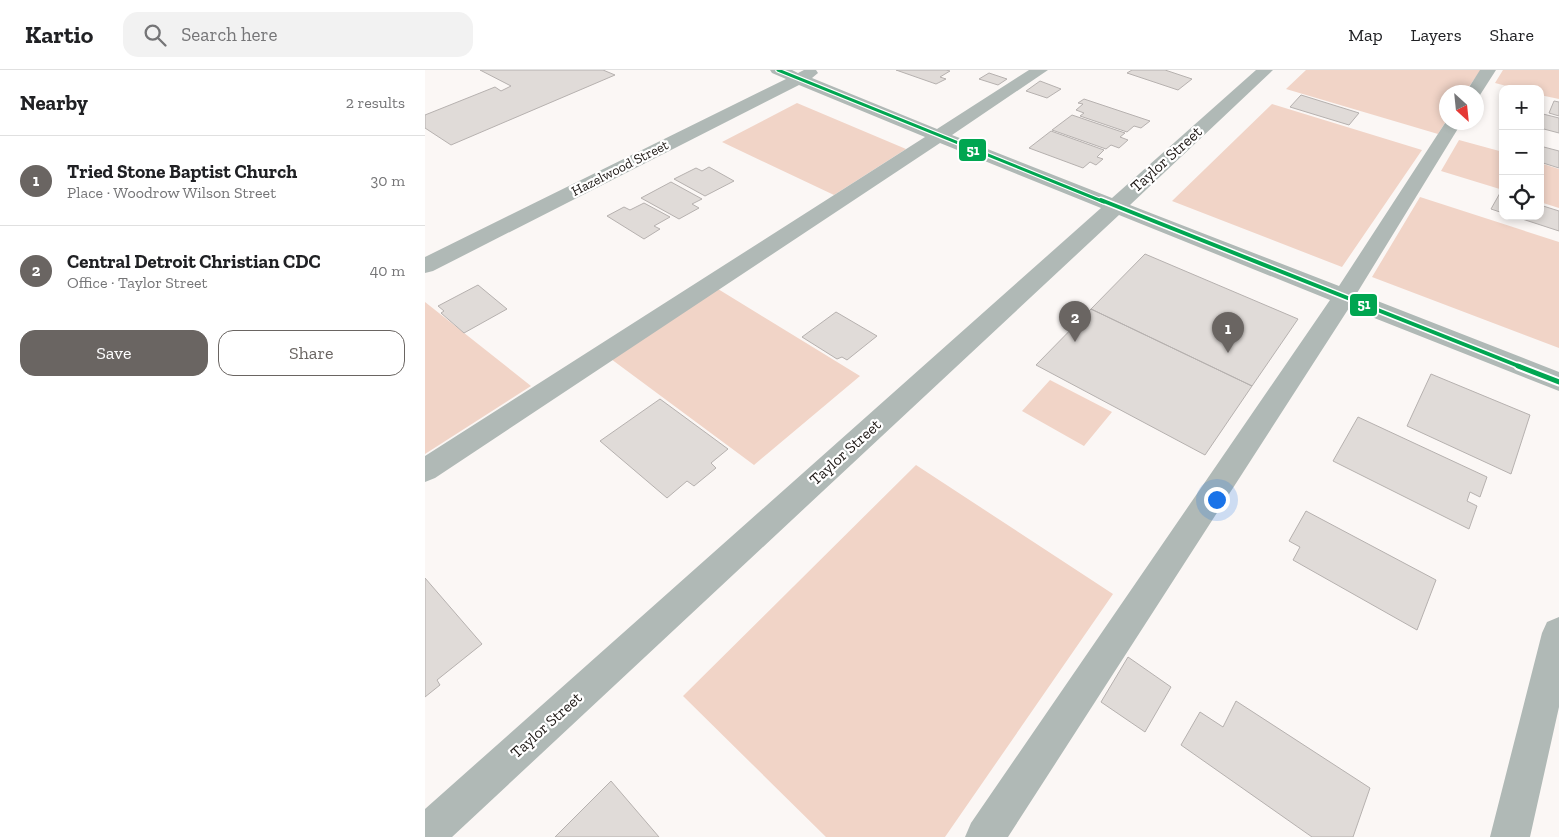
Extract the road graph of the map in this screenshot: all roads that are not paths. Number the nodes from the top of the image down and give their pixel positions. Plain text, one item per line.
1 (778, 70) edge
2 (1040, 70) edge
3 (1265, 70) edge
4 (1488, 70) edge
5 (807, 74) edge
6 (1478, 85) edge
7 (1449, 130) edge
8 (938, 136) junction
9 (1115, 205) junction
10 (425, 266) edge
11 (1343, 296) junction
12 (1559, 382) edge
13 (425, 470) edge
14 (1559, 634) edge
15 (425, 835) edge
16 (985, 837) edge
17 (1509, 837) edge

1 - 5 street
2 - 8 street
3 - 9 street, Taylor Street
4 - 6 street
5 - 8 street
5 - 10 street, Hazelwood Street
7 - 11 street
8 - 9 street
8 - 13 street
9 - 11 street
9 - 15 street, Taylor Street
11 - 12 street
11 - 16 street
14 - 17 street

